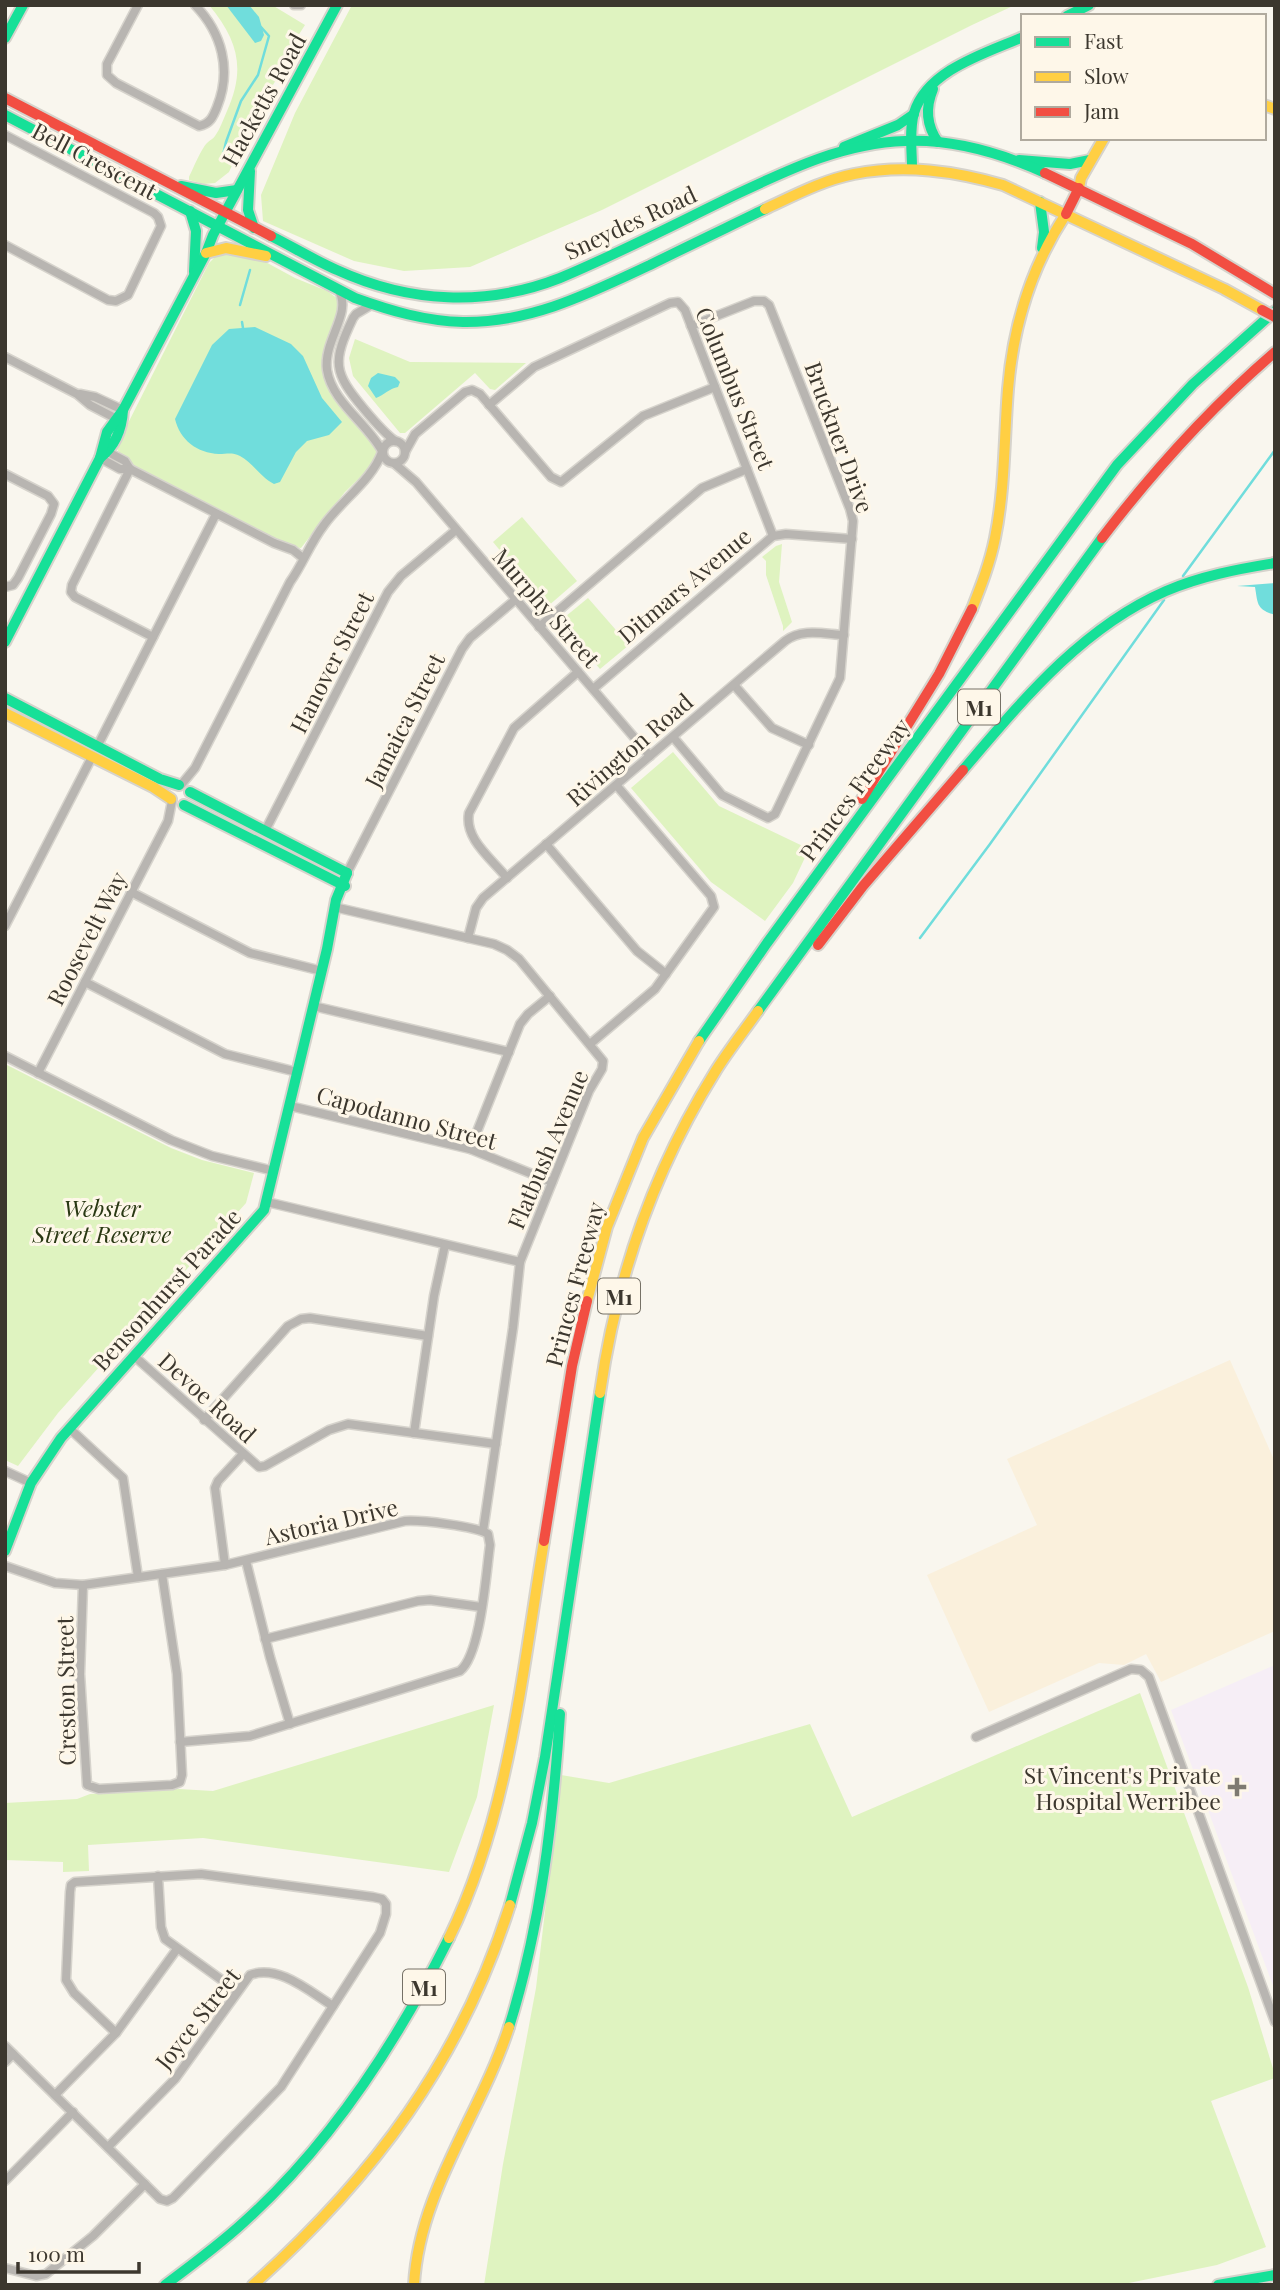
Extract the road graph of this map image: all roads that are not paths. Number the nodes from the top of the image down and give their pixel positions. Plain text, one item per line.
1 (15, 5) edge
2 (23, 5) edge
3 (138, 5) edge
4 (195, 5) edge
5 (294, 5) edge
6 (301, 5) edge
7 (337, 5) edge
8 (1089, 5) edge
9 (1071, 14) edge
10 (5, 24) edge
11 (5, 38) edge
12 (1021, 38) edge
13 (937, 80) junction
14 (5, 98) edge
15 (914, 114) junction
16 (5, 115) edge
17 (5, 135) edge
18 (1103, 140) edge
19 (912, 141) junction
20 (938, 142) junction
21 (835, 152) junction
22 (1019, 160) junction
23 (1090, 160) junction
24 (250, 164) junction
25 (912, 168) junction
26 (168, 183) junction
27 (1079, 188) junction
28 (237, 190) junction
29 (1040, 202) junction
30 (190, 211) junction
31 (225, 213) junction
32 (1066, 214) junction
33 (217, 227) junction
34 (254, 228) junction
35 (5, 245) edge
36 (205, 253) junction
37 (282, 260) junction
38 (1040, 263) junction
39 (194, 275) junction
40 (339, 290) junction
41 (1275, 293) edge
42 (371, 305) junction
43 (1275, 311) edge
44 (1275, 317) edge
45 (691, 326) junction
46 (1275, 352) edge
47 (5, 357) edge
48 (715, 387) junction
49 (489, 405) junction
50 (121, 417) junction
51 (415, 435) junction
52 (397, 442) junction
53 (382, 451) junction
54 (103, 453) junction
55 (405, 453) junction
56 (393, 463) junction
57 (130, 469) junction
58 (747, 469) junction
59 (372, 471) junction
60 (5, 474) edge
61 (416, 482) junction
62 (216, 514) junction
63 (456, 530) junction
64 (773, 536) junction
65 (852, 539) junction
66 (300, 556) junction
67 (1275, 563) edge
68 (5, 587) edge
69 (515, 600) junction
70 (539, 627) junction
71 (844, 635) junction
72 (153, 636) junction
73 (5, 642) edge
74 (578, 671) junction
75 (734, 685) junction
76 (593, 689) junction
77 (5, 698) edge
78 (6, 714) edge
79 (673, 737) junction
80 (98, 745) junction
81 (809, 745) junction
82 (650, 756) junction
83 (92, 757) junction
84 (617, 786) junction
85 (185, 787) junction
86 (177, 803) junction
87 (265, 831) junction
88 (546, 845) junction
89 (347, 873) junction
90 (507, 878) junction
91 (343, 885) junction
92 (807, 889) junction
93 (131, 892) junction
94 (337, 908) junction
95 (5, 926) edge
96 (468, 938) junction
97 (321, 971) junction
98 (666, 974) junction
99 (85, 982) junction
100 (550, 996) junction
101 (313, 1006) junction
102 (759, 1011) junction
103 (590, 1044) junction
104 (509, 1052) junction
105 (5, 1056) edge
106 (297, 1072) junction
107 (38, 1073) junction
108 (289, 1106) junction
109 (470, 1149) junction
110 (274, 1171) junction
111 (552, 1182) junction
112 (267, 1202) junction
113 (445, 1245) junction
114 (520, 1262) junction
115 (428, 1336) junction
116 (134, 1356) junction
117 (204, 1420) junction
118 (69, 1428) junction
119 (414, 1433) junction
120 (496, 1444) junction
121 (243, 1454) junction
122 (5, 1471) edge
123 (31, 1483) junction
124 (483, 1531) junction
125 (5, 1551) edge
126 (246, 1561) junction
127 (225, 1565) junction
128 (5, 1566) edge
129 (162, 1574) junction
130 (138, 1577) junction
131 (83, 1585) junction
132 (481, 1607) junction
133 (567, 1611) junction
134 (265, 1639) junction
135 (290, 1724) junction
136 (976, 1737) dead end
137 (180, 1742) junction
138 (158, 1876) junction
139 (177, 1949) junction
140 (237, 1991) junction
141 (333, 2007) junction
142 (1275, 2022) edge
143 (116, 2034) junction
144 (5, 2046) edge
145 (13, 2054) junction
146 (5, 2062) edge
147 (55, 2095) junction
148 (73, 2112) junction
149 (108, 2147) junction
150 (5, 2181) edge
151 (145, 2184) junction
152 (5, 2268) edge
153 (1264, 2280) edge
154 (164, 2285) edge
155 (253, 2285) edge
156 (414, 2285) edge
157 (1218, 2285) edge

1 - 10 main road
2 - 11 main road
3 - 4 street
5 - 6 street
7 - 24 main road, Hacketts Road
8 - 9 main road
12 - 13 main road
13 - 15 main road
13 - 20 main road
14 - 26 main road, Sneydes Road
15 - 19 main road
15 - 21 main road
16 - 30 main road, Sneydes Road
17 - 35 street, Bell Crescent
18 - 23 main road
19 - 20 main road, Sneydes Road
19 - 21 main road, Sneydes Road
19 - 25 main road
20 - 22 main road, Sneydes Road
21 - 34 main road, Sneydes Road
22 - 23 main road
22 - 27 main road, Sneydes Road
23 - 27 main road
24 - 28 main road, Hacketts Road
24 - 34 main road
25 - 29 main road, Sneydes Road
25 - 42 main road, Sneydes Road
26 - 28 main road
26 - 31 main road, Sneydes Road
27 - 32 main road
27 - 41 main road, Sneydes Road
28 - 31 main road, Hacketts Road
29 - 32 main road, Sneydes Road
29 - 38 main road
30 - 33 main road, Sneydes Road
30 - 39 main road
31 - 33 main road, Hacketts Road
31 - 34 main road, Sneydes Road
32 - 38 main road
32 - 44 main road, Sneydes Road, bridge
33 - 36 main road
33 - 37 main road, Sneydes Road
36 - 37 main road
36 - 39 main road
37 - 40 main road, Sneydes Road
38 - 92 main road
39 - 50 main road
40 - 42 main road, Sneydes Road
40 - 53 street
42 - 52 street
43 - 92 main road, Princes Freeway / M1
45 - 48 street, Columbus Street
45 - 49 street, Columbus Street
45 - 65 street, Bruckner Drive
46 - 102 main road, Princes Freeway / M1
47 - 50 street
48 - 49 street
48 - 58 street, Columbus Street
49 - 51 street
50 - 54 main road
51 - 52 street
51 - 55 street
52 - 53 street
52 - 55 street
53 - 56 street
53 - 59 street
54 - 57 street
54 - 73 main road
55 - 56 street
55 - 61 street, Murphy Street
56 - 59 street
56 - 61 street, Murphy Street
57 - 62 street
57 - 72 street
58 - 64 street, Columbus Street
58 - 70 street
59 - 66 street
60 - 68 street
61 - 63 street, Murphy Street
62 - 66 street
62 - 72 street
63 - 69 street, Murphy Street
63 - 87 street, Hanover Street
64 - 65 street, Ditmars Avenue
64 - 76 street, Ditmars Avenue
65 - 71 street, Bruckner Drive
66 - 85 street
67 - 102 main road
69 - 70 street, Murphy Street
69 - 89 street, Jamaica Street
70 - 74 street, Murphy Street
71 - 75 street, Rivington Road
71 - 81 street, Bruckner Drive
72 - 80 street
74 - 76 street, Murphy Street
74 - 90 street
75 - 79 street, Rivington Road
75 - 81 street
76 - 82 street, Murphy Street
77 - 80 main road
78 - 83 main road
79 - 81 street, Bruckner Drive
79 - 82 street, Rivington Road
80 - 85 main road
82 - 84 street, Rivington Road
83 - 86 main road
83 - 95 street
84 - 88 street, Rivington Road
84 - 98 street
85 - 86 main road
85 - 86 main road
85 - 87 main road
86 - 91 main road
86 - 93 street, Roosevelt Way
87 - 89 main road
88 - 90 street, Rivington Road
88 - 98 street
89 - 91 main road, Bensonhurst Parade
90 - 96 street, Rivington Road
91 - 94 main road, Bensonhurst Parade
92 - 154 main road, Princes Freeway / M1
93 - 97 street
93 - 99 street, Roosevelt Way
94 - 96 street, Flatbush Avenue
94 - 97 main road, Bensonhurst Parade
96 - 100 street, Flatbush Avenue
97 - 101 main road, Bensonhurst Parade
98 - 103 street
99 - 106 street
99 - 107 street, Roosevelt Way
100 - 103 street, Flatbush Avenue
100 - 104 street
101 - 104 street
101 - 106 main road, Bensonhurst Parade
102 - 133 main road, Princes Freeway / M1
103 - 111 street, Flatbush Avenue
104 - 109 street
105 - 107 street
106 - 108 main road, Bensonhurst Parade
107 - 110 street
108 - 109 street, Capodanno Street
108 - 110 main road, Bensonhurst Parade
109 - 111 street, Capodanno Street
110 - 112 main road, Bensonhurst Parade
111 - 114 street, Flatbush Avenue
112 - 113 street
112 - 116 main road, Bensonhurst Parade
113 - 114 street
113 - 115 street
114 - 120 street, Flatbush Avenue
115 - 117 street
115 - 119 street
116 - 117 street, Devoe Road
116 - 118 main road, Bensonhurst Parade
117 - 121 street, Devoe Road
118 - 123 main road, Bensonhurst Parade
118 - 130 street
119 - 120 street, Devoe Road
119 - 121 street, Devoe Road
120 - 124 street, Flatbush Avenue
121 - 127 street
122 - 123 street
123 - 125 main road, Bensonhurst Parade
124 - 126 street, Astoria Drive
124 - 132 street
126 - 127 street, Astoria Drive
126 - 134 street
127 - 129 street, Astoria Drive
128 - 131 street, Astoria Drive
129 - 130 street, Astoria Drive
129 - 137 street, Creston Street
130 - 131 street, Astoria Drive
131 - 137 street, Creston Street
132 - 134 street
132 - 135 street
133 - 155 main road, Princes Freeway / M1
133 - 156 main road
134 - 135 street
135 - 137 street
136 - 142 street
138 - 139 street
138 - 141 street
138 - 143 street
139 - 140 street
139 - 143 street
140 - 141 street, Joyce Street
140 - 149 street, Joyce Street
141 - 151 street
143 - 147 street
144 - 145 street
145 - 146 street
145 - 147 street
147 - 148 street
148 - 149 street
148 - 150 street
149 - 151 street
151 - 152 street
153 - 157 main road

